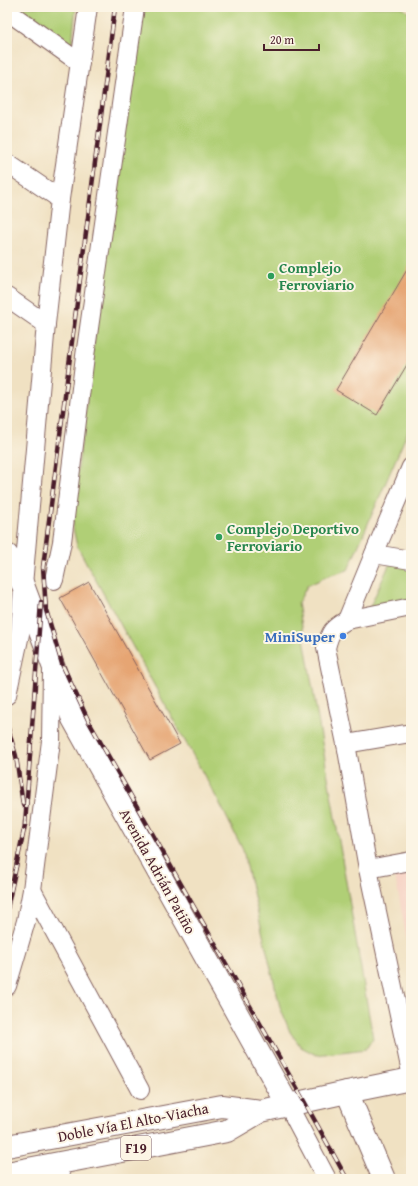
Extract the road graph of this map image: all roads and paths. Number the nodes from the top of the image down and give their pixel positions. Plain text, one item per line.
1 (88, 7) edge
2 (135, 7) edge
3 (7, 11) edge
4 (80, 63) junction
5 (7, 163) edge
6 (60, 200) junction
7 (7, 297) edge
8 (46, 324) junction
9 (411, 467) edge
10 (374, 554) junction
11 (7, 555) edge
12 (411, 560) edge
13 (54, 580) dead end
14 (23, 585) junction
15 (411, 607) edge
16 (347, 620) junction
17 (52, 664) junction
18 (7, 695) edge
19 (411, 733) edge
20 (346, 744) junction
21 (411, 862) edge
22 (368, 869) junction
23 (32, 890) junction
24 (7, 986) edge
25 (411, 1072) edge
26 (411, 1079) edge
27 (140, 1090) dead end
28 (347, 1092) junction
29 (288, 1105) junction
30 (261, 1111) junction
31 (7, 1146) edge
32 (38, 1168) junction
33 (7, 1173) edge
34 (62, 1179) edge
35 (327, 1179) edge
36 (384, 1179) edge

1 - 4 street
2 - 13 street
3 - 4 street
4 - 6 street
5 - 6 street
6 - 8 street
7 - 8 street
8 - 14 street
9 - 10 street
10 - 12 street
10 - 16 street
11 - 14 main road, Avenida Adrián Patiño
14 - 17 main road, Avenida Adrián Patiño
14 - 18 street
15 - 16 street
16 - 20 street
17 - 23 street
17 - 29 main road, Avenida Adrián Patiño
19 - 20 street
20 - 22 street
21 - 22 street
22 - 25 street
23 - 24 street
23 - 27 street
26 - 28 main road
28 - 29 main road, F19
28 - 36 main road
29 - 30 main road, F19
29 - 35 street, Avenida Adrián Patiño
30 - 31 main road, Doble Vía El Alto-Viacha / F19
30 - 32 main road, Doble Vía El Alto-Viacha / F19
32 - 33 main road, Doble Vía El Alto-Viacha / F19
32 - 34 street

